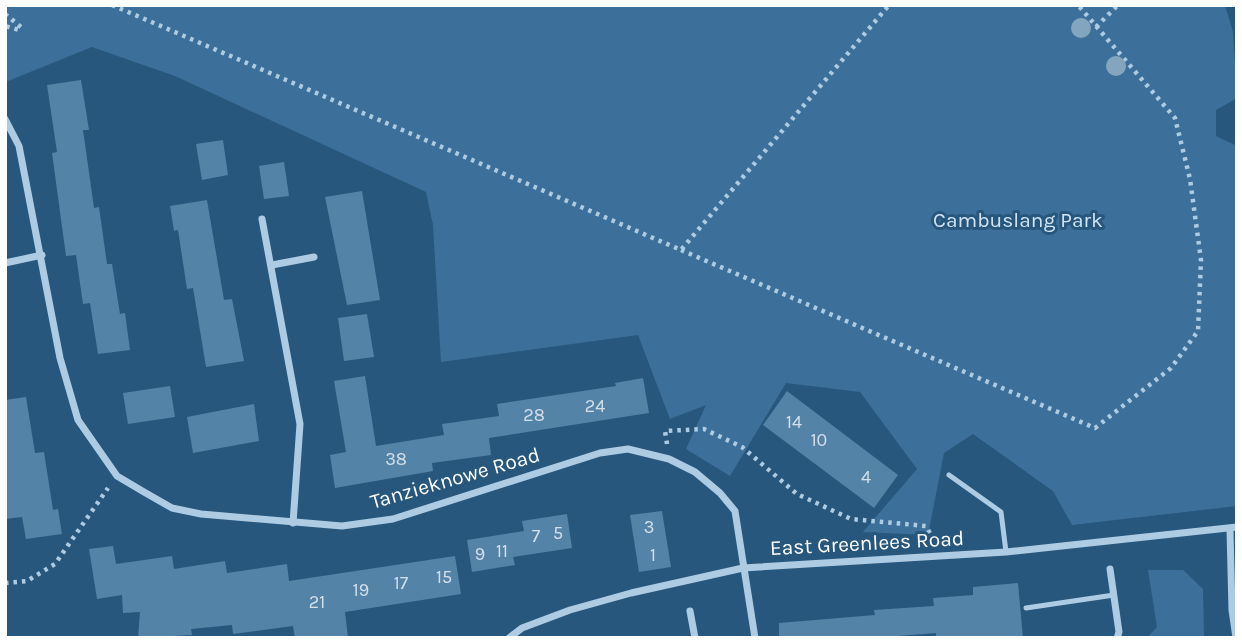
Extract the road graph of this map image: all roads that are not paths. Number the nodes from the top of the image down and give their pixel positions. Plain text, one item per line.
1 (5, 119) edge
2 (262, 219) dead end
3 (42, 255) junction
4 (314, 257) dead end
5 (5, 263) edge
6 (272, 265) junction
7 (949, 475) dead end
8 (293, 523) junction
9 (1233, 529) edge
10 (1006, 552) junction
11 (743, 568) junction
12 (1110, 569) dead end
13 (1114, 595) junction
14 (1027, 608) dead end
15 (690, 611) dead end
16 (509, 638) edge
17 (695, 638) edge
18 (755, 638) edge
19 (1117, 638) edge
20 (1236, 638) edge

1 - 3 street, Tanzieknowe Road
2 - 6 street
3 - 5 street
3 - 8 street, Tanzieknowe Road
4 - 6 street
6 - 8 street
7 - 10 lane
8 - 11 street, Tanzieknowe Road
9 - 10 street, East Greenlees Road
9 - 20 street
10 - 11 street, East Greenlees Road
11 - 16 street, East Greenlees Road
11 - 18 street, Tanzieknowe Road
12 - 13 street
13 - 14 lane
13 - 19 street
15 - 17 street

